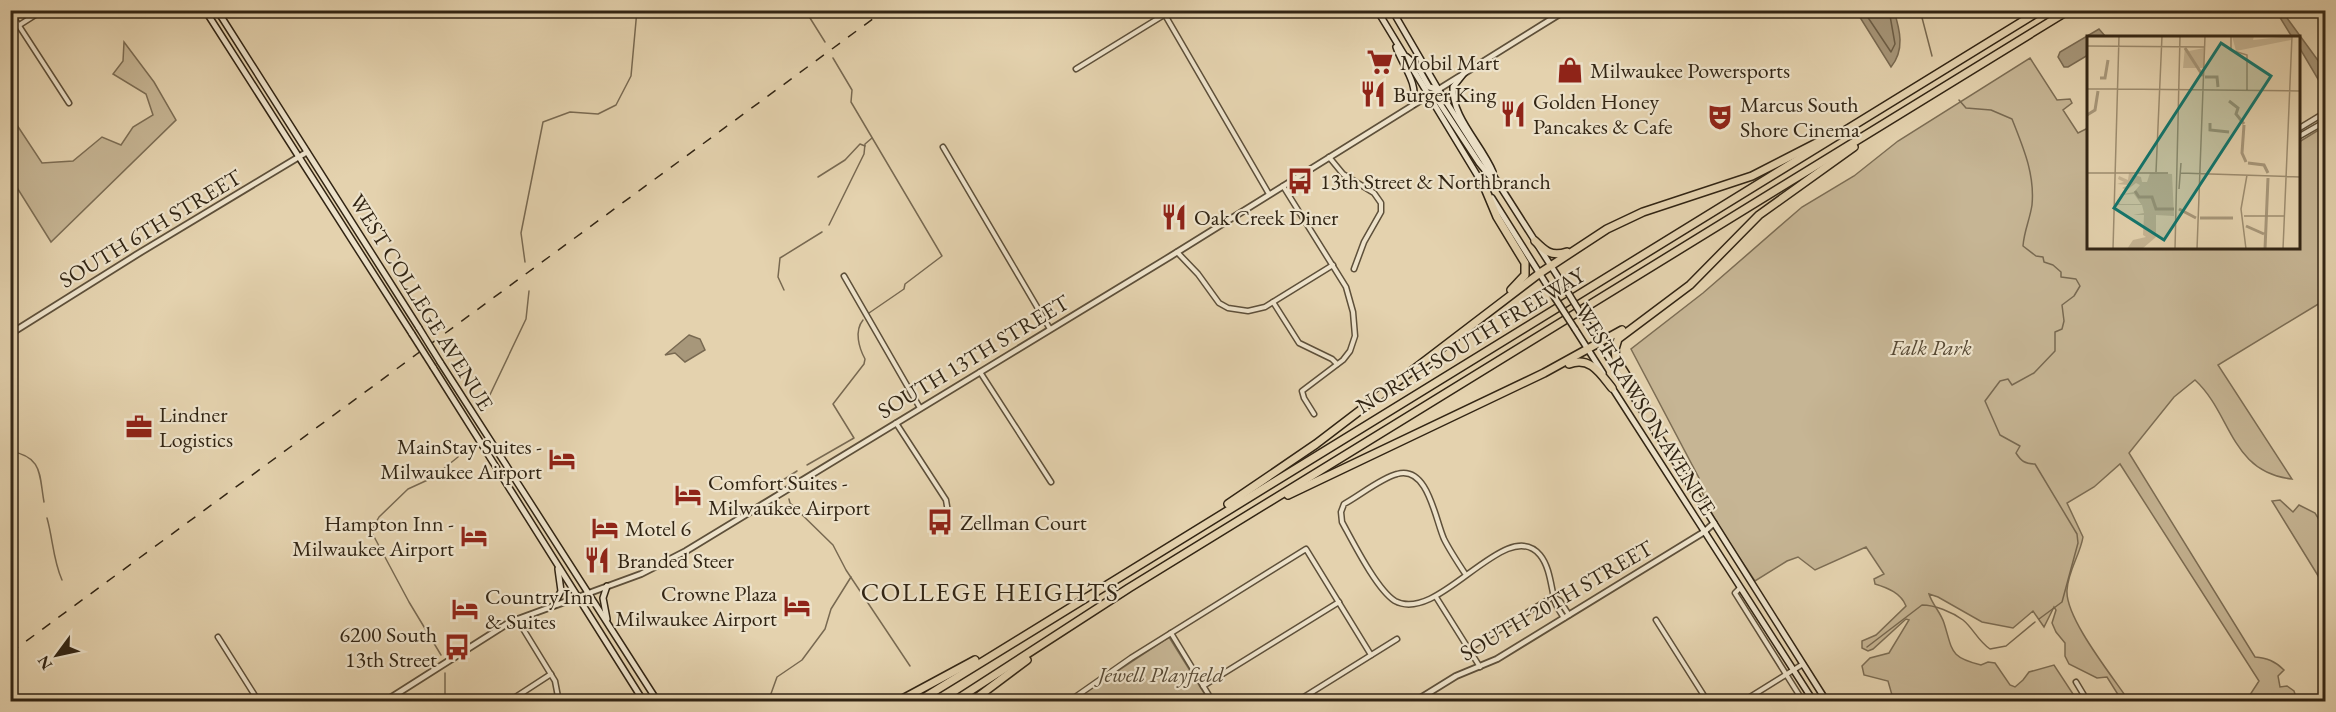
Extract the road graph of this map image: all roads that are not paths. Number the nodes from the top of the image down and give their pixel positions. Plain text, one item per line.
1 (43, 10) edge
2 (205, 10) edge
3 (217, 10) edge
4 (1172, 10) edge
5 (1377, 10) edge
6 (1392, 10) edge
7 (1566, 10) edge
8 (2041, 10) edge
9 (2069, 10) edge
10 (10, 12) edge
11 (1166, 15) junction
12 (19, 25) junction
13 (1402, 28) junction
14 (10, 31) edge
15 (1393, 37) junction
16 (1404, 55) junction
17 (1076, 69) dead end
18 (1465, 72) junction
19 (1438, 89) junction
20 (1428, 95) junction
21 (69, 103) dead end
22 (1413, 104) junction
23 (1879, 111) junction
24 (2325, 112) edge
25 (1901, 113) junction
26 (2325, 121) edge
27 (2300, 128) edge
28 (2300, 136) edge
29 (943, 147) dead end
30 (307, 152) junction
31 (300, 156) junction
32 (1328, 156) junction
33 (1283, 186) junction
34 (1484, 186) junction
35 (1501, 189) junction
36 (1269, 195) junction
37 (1535, 241) junction
38 (1577, 248) junction
39 (1177, 252) junction
40 (1333, 265) junction
41 (1551, 266) junction
42 (1354, 269) dead end
43 (1540, 273) junction
44 (844, 276) dead end
45 (1273, 302) junction
46 (1650, 313) junction
47 (1483, 316) junction
48 (1050, 329) junction
49 (10, 334) edge
50 (1600, 344) junction
51 (1589, 350) junction
52 (1337, 364) junction
53 (980, 371) junction
54 (1544, 373) junction
55 (1612, 388) junction
56 (920, 408) junction
57 (1314, 414) dead end
58 (896, 423) junction
59 (1657, 434) junction
60 (1051, 482) dead end
61 (948, 512) dead end
62 (1244, 517) junction
63 (1714, 523) junction
64 (1197, 528) junction
65 (1704, 532) junction
66 (570, 566) junction
67 (560, 569) junction
68 (1466, 575) junction
69 (607, 586) junction
70 (1740, 588) junction
71 (587, 593) junction
72 (577, 597) junction
73 (1436, 597) junction
74 (1554, 597) junction
75 (1339, 602) junction
76 (554, 605) junction
77 (1566, 617) junction
78 (517, 618) junction
79 (1656, 620) dead end
80 (609, 627) junction
81 (1171, 633) junction
82 (218, 637) dead end
83 (1054, 638) junction
84 (1397, 639) dead end
85 (1012, 642) junction
86 (1468, 649) junction
87 (1371, 655) junction
88 (1803, 664) junction
89 (1480, 667) junction
90 (1794, 670) junction
91 (551, 674) junction
92 (1786, 675) junction
93 (2076, 682) dead end
94 (1203, 686) junction
95 (1801, 698) dead end
96 (259, 702) edge
97 (384, 702) edge
98 (508, 702) edge
99 (559, 702) edge
100 (644, 702) edge
101 (658, 702) edge
102 (897, 702) edge
103 (917, 702) edge
104 (953, 702) edge
105 (971, 702) edge
106 (1068, 702) edge
107 (1213, 702) edge
108 (1296, 702) edge
109 (1414, 702) edge
110 (1708, 702) edge
111 (1742, 702) edge
112 (1814, 702) edge
113 (1827, 702) edge
114 (2088, 702) edge

1 - 12 street
2 - 31 main road, WEST COLLEGE AVENUE
3 - 30 main road, WEST COLLEGE AVENUE
4 - 11 street
5 - 15 main road, WEST RAWSON AVENUE
6 - 13 main road, WEST RAWSON AVENUE
7 - 18 street, SOUTH 13TH STREET
8 - 23 highway, NORTH-SOUTH FREEWAY
9 - 25 highway, NORTH-SOUTH FREEWAY
10 - 12 street
11 - 17 street
11 - 36 street
12 - 14 street
12 - 21 street
13 - 15 main road
13 - 19 main road, WEST RAWSON AVENUE
15 - 16 main road, WEST RAWSON AVENUE
15 - 22 main road
16 - 19 main road
16 - 20 main road, WEST RAWSON AVENUE
18 - 19 street, SOUTH 13TH STREET
18 - 35 main road
19 - 20 street, SOUTH 13TH STREET
19 - 35 main road, WEST RAWSON AVENUE
20 - 22 street, SOUTH 13TH STREET
20 - 34 main road, WEST RAWSON AVENUE
20 - 35 main road
22 - 32 street, SOUTH 13TH STREET
23 - 38 highway
23 - 64 highway, NORTH-SOUTH FREEWAY
24 - 27 street
25 - 46 highway
25 - 62 highway, NORTH-SOUTH FREEWAY
26 - 28 street
29 - 48 street
30 - 31 street, SOUTH 6TH STREET
30 - 66 main road, WEST COLLEGE AVENUE, bridge
31 - 49 street, SOUTH 6TH STREET
31 - 67 main road, WEST COLLEGE AVENUE, bridge
32 - 33 street, SOUTH 13TH STREET
32 - 42 street
33 - 36 street, SOUTH 13TH STREET
33 - 40 street
34 - 43 main road, WEST RAWSON AVENUE
34 - 47 highway
35 - 37 main road, WEST RAWSON AVENUE
36 - 39 street, SOUTH 13TH STREET
37 - 38 highway
37 - 41 main road, WEST RAWSON AVENUE
38 - 41 highway
39 - 45 street
39 - 48 street, SOUTH 13TH STREET
40 - 45 street
40 - 52 street
41 - 43 highway
41 - 50 main road, WEST RAWSON AVENUE, bridge
43 - 47 highway
43 - 51 main road, WEST RAWSON AVENUE, bridge
44 - 56 street
45 - 52 street
46 - 50 highway
46 - 59 highway
47 - 64 highway
48 - 53 street, SOUTH 13TH STREET
50 - 51 highway
50 - 59 main road, WEST RAWSON AVENUE
51 - 54 highway
51 - 55 main road, WEST RAWSON AVENUE
52 - 57 street
53 - 56 street, SOUTH 13TH STREET
53 - 60 street
54 - 55 highway
54 - 62 highway
55 - 65 main road, WEST RAWSON AVENUE
56 - 58 street, SOUTH 13TH STREET
58 - 61 street
58 - 69 street, SOUTH 13TH STREET
59 - 63 main road, WEST RAWSON AVENUE
62 - 83 highway, NORTH-SOUTH FREEWAY
63 - 65 street, SOUTH 20TH STREET
63 - 88 main road, WEST RAWSON AVENUE
64 - 85 highway, NORTH-SOUTH FREEWAY
65 - 70 main road, WEST RAWSON AVENUE
65 - 77 street, SOUTH 20TH STREET
66 - 67 main road
66 - 71 main road, WEST COLLEGE AVENUE
67 - 72 main road, WEST COLLEGE AVENUE
67 - 76 main road
68 - 73 street
68 - 73 street
68 - 74 street
69 - 71 street, SOUTH 13TH STREET
69 - 80 main road
70 - 90 main road, WEST RAWSON AVENUE
70 - 92 street
71 - 72 street, SOUTH 13TH STREET
71 - 80 main road, WEST COLLEGE AVENUE
72 - 76 street, SOUTH 13TH STREET
72 - 100 main road, WEST COLLEGE AVENUE
73 - 86 street
74 - 77 street
74 - 86 street
75 - 81 street
75 - 87 street
75 - 94 street
76 - 78 street, SOUTH 13TH STREET
77 - 89 street, SOUTH 20TH STREET
78 - 91 street
78 - 97 street, SOUTH 13TH STREET
79 - 110 street
80 - 101 main road, WEST COLLEGE AVENUE
81 - 94 street
81 - 106 street
82 - 96 street
83 - 104 highway, NORTH-SOUTH FREEWAY
83 - 105 highway
84 - 87 street
85 - 102 highway
85 - 103 highway, NORTH-SOUTH FREEWAY
86 - 89 street
87 - 108 street
88 - 90 street
88 - 113 main road, WEST RAWSON AVENUE
89 - 109 street, SOUTH 20TH STREET
90 - 92 street
90 - 112 main road, WEST RAWSON AVENUE
91 - 98 street
91 - 99 street
92 - 95 street
92 - 111 street
93 - 114 street
94 - 107 street

